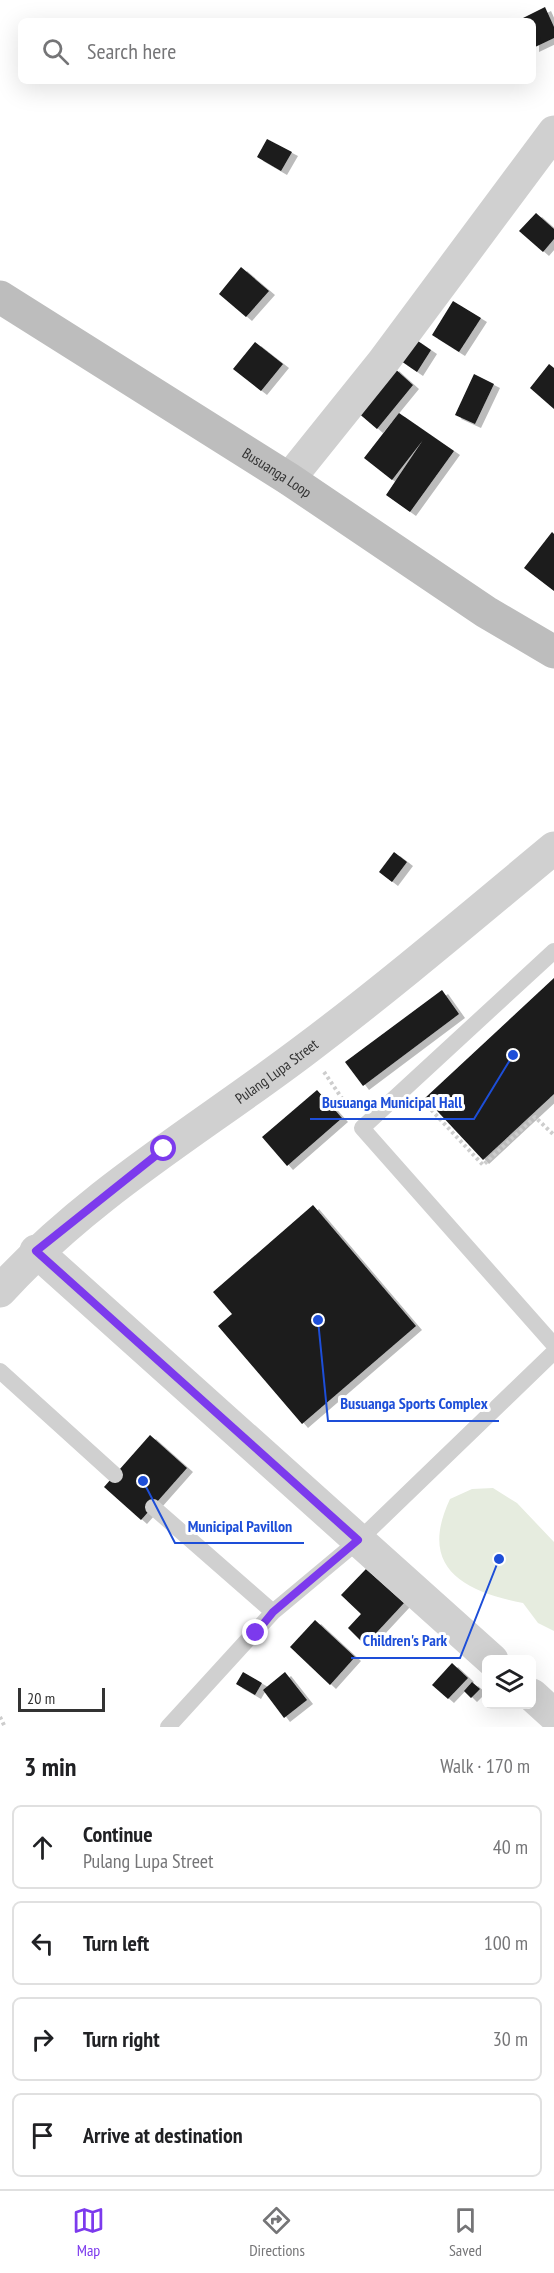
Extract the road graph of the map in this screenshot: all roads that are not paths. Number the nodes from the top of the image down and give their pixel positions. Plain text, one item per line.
1 (554, 132) edge
2 (0, 297) edge
3 (289, 478) junction
4 (554, 652) edge
5 (554, 848) edge
6 (554, 951) edge
7 (36, 1251) junction
8 (0, 1292) edge
9 (554, 1344) edge
10 (554, 1352) edge
11 (0, 1371) edge
12 (115, 1475) dead end
13 (153, 1507) dead end
14 (358, 1540) junction
15 (273, 1612) junction
16 (487, 1655) edge
17 (536, 1699) edge
18 (554, 1715) edge
19 (168, 1727) edge

1 - 3 street
2 - 3 main road, Busuanga Loop
3 - 4 main road, Busuanga Loop
5 - 7 street, Pulang Lupa Street
6 - 9 lane
7 - 8 street, Pulang Lupa Street
7 - 14 street
10 - 14 lane
11 - 12 lane
13 - 15 lane
14 - 15 lane
14 - 16 street
15 - 19 lane
17 - 18 street

